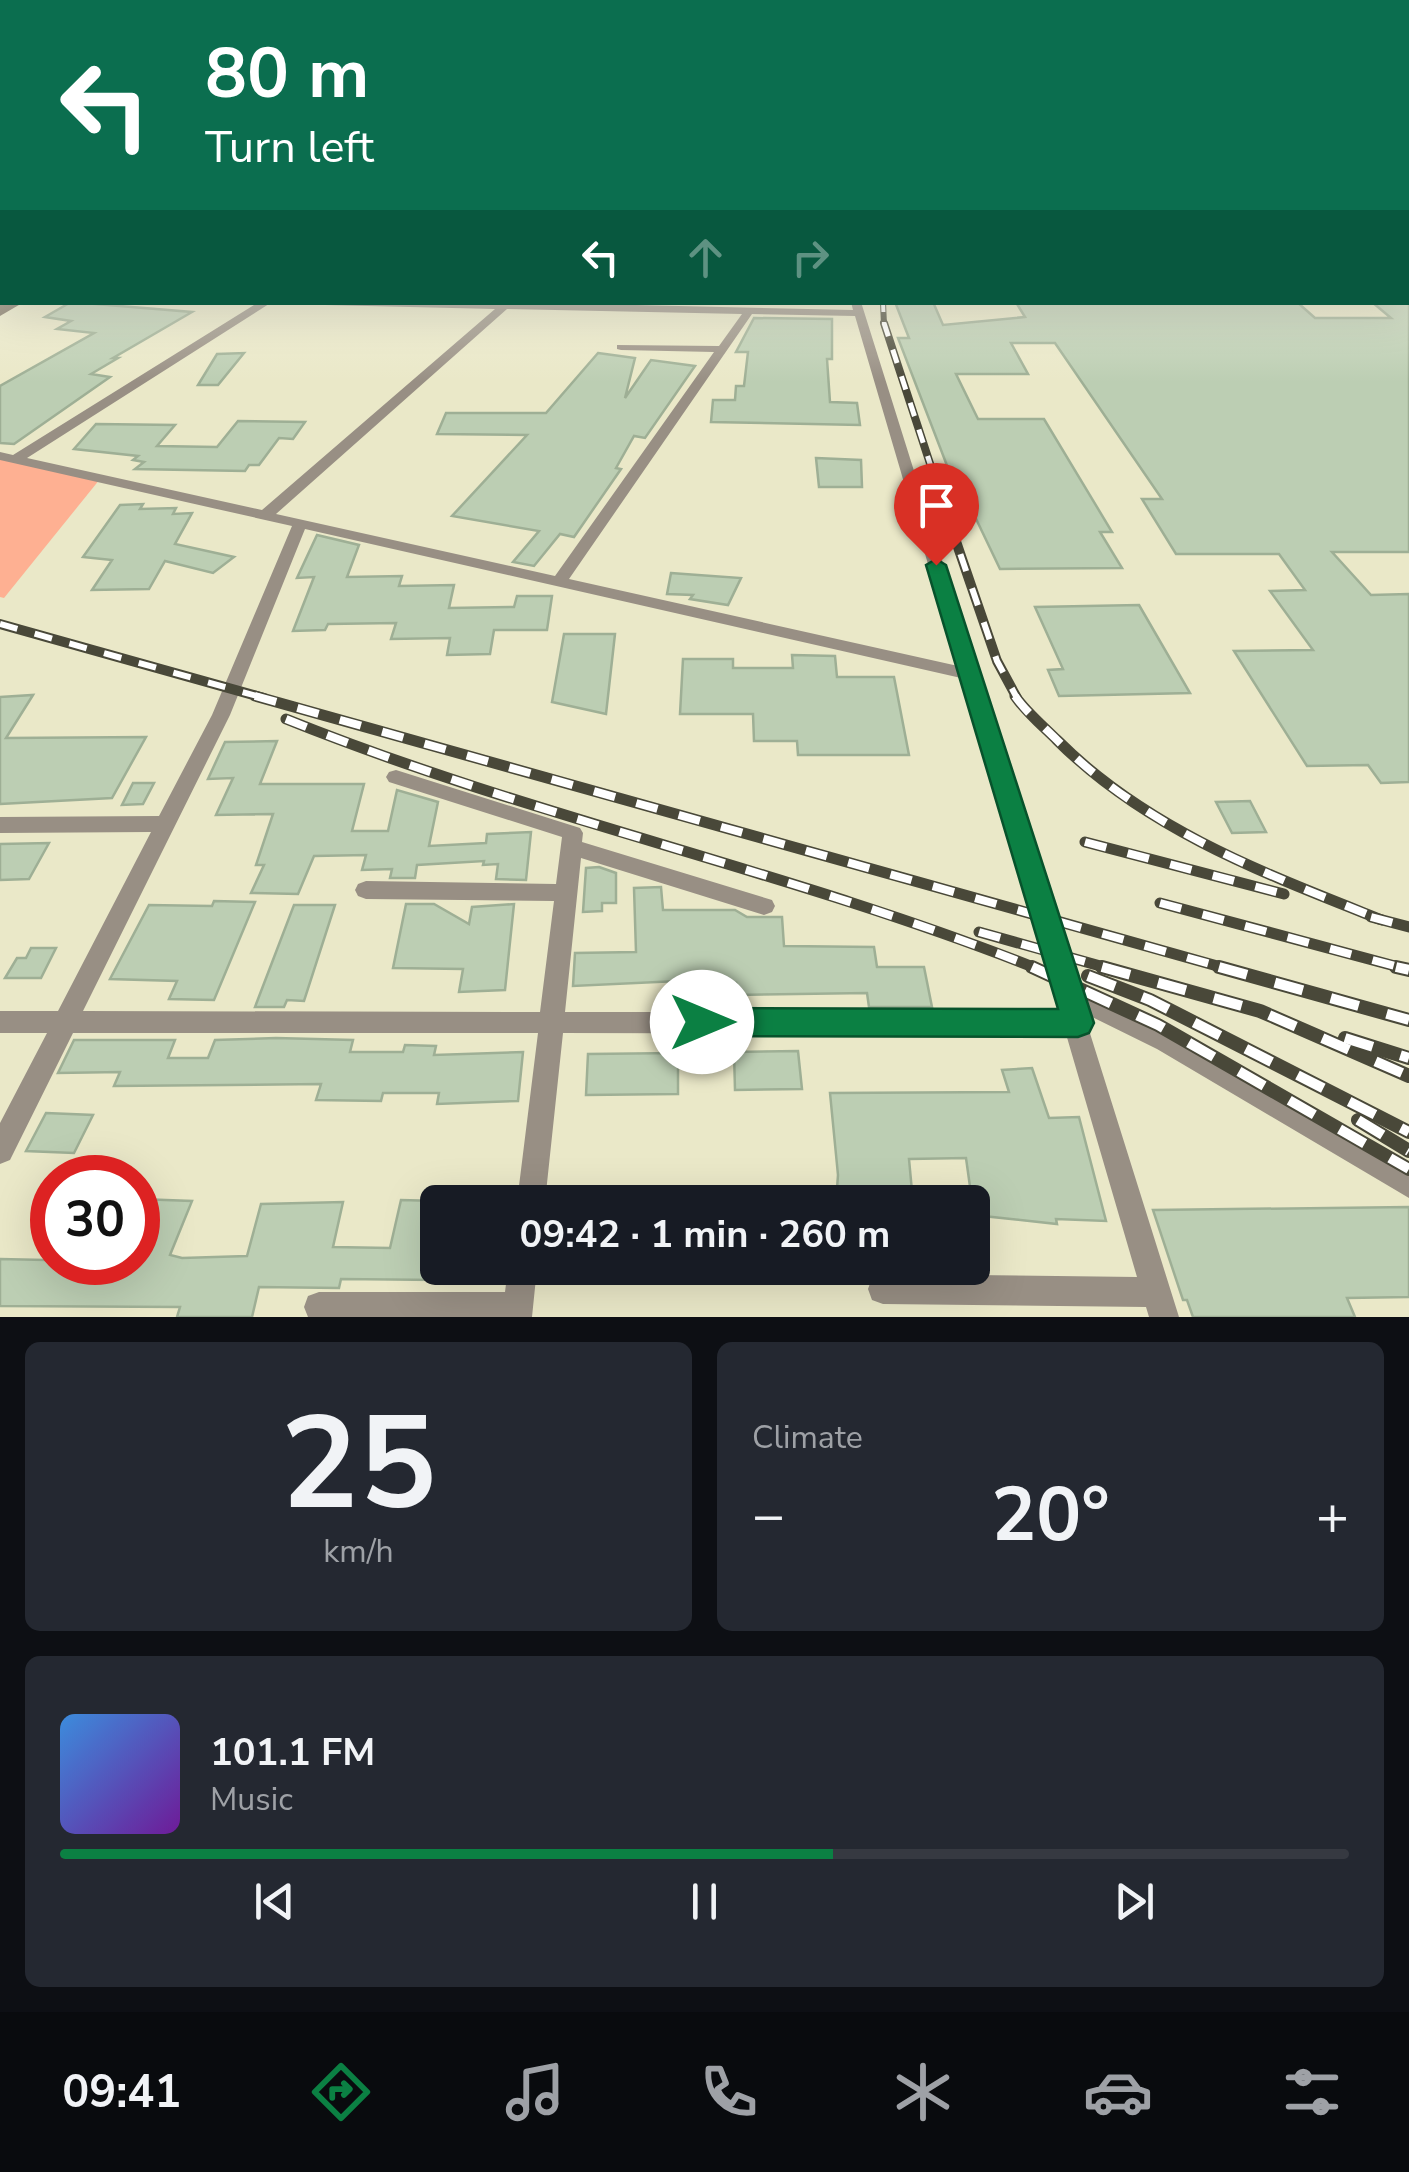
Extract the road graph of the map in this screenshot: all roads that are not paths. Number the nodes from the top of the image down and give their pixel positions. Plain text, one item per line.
1 (262, 305) edge
2 (506, 305) edge
3 (858, 308) edge
4 (749, 311) junction
5 (621, 347) dead end
6 (722, 349) junction
7 (8, 458) edge
8 (264, 516) junction
9 (300, 524) junction
10 (558, 582) junction
11 (969, 674) junction
12 (396, 777) dead end
13 (166, 824) junction
14 (0, 826) edge
15 (572, 847) junction
16 (366, 890) dead end
17 (566, 892) junction
18 (764, 906) dead end
19 (1068, 994) junction
20 (0, 1022) edge
21 (66, 1022) junction
22 (552, 1022) junction
23 (1078, 1023) junction
24 (0, 1151) edge
25 (1409, 1184) edge
26 (532, 1185) edge
27 (521, 1285) edge
28 (884, 1289) dead end
29 (1160, 1304) edge
30 (319, 1307) dead end
31 (518, 1312) edge

1 - 7 street
2 - 4 street
2 - 8 street
3 - 4 street
3 - 11 street
4 - 6 street
5 - 6 street
6 - 10 street
7 - 8 street
8 - 9 street
9 - 10 street
9 - 13 street
10 - 11 street
11 - 19 street
12 - 15 street
13 - 14 street
13 - 21 street
15 - 17 street
15 - 18 street
16 - 17 street
17 - 22 street
19 - 23 street
19 - 25 street
20 - 21 street
21 - 22 street
21 - 24 street
22 - 23 street
22 - 26 street
23 - 29 street
27 - 31 street
28 - 29 street
30 - 31 street

